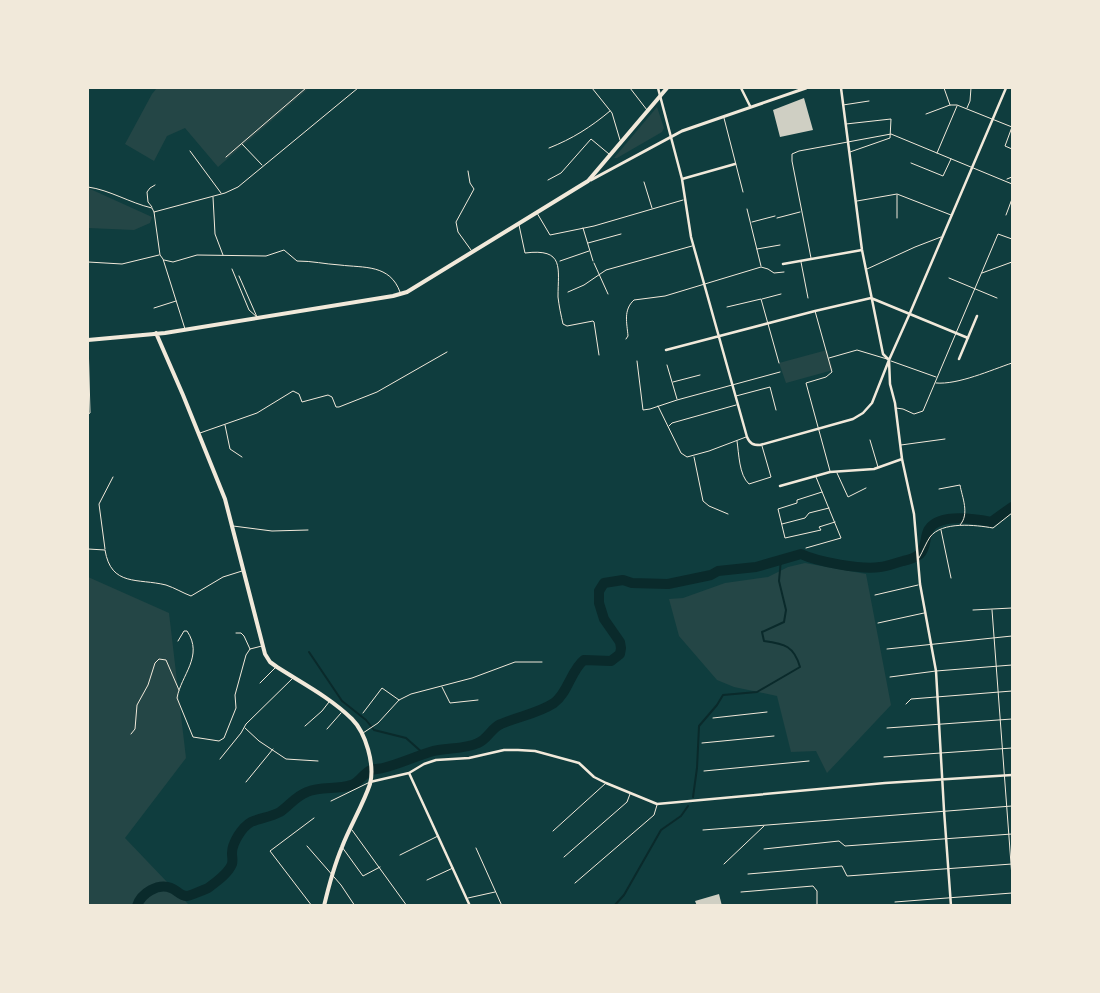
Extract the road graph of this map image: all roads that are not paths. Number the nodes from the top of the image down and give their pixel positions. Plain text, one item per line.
1 (306, 88) edge
2 (358, 88) edge
3 (592, 88) edge
4 (630, 88) edge
5 (658, 88) edge
6 (667, 88) edge
7 (741, 88) edge
8 (806, 88) edge
9 (841, 88) edge
10 (944, 88) edge
11 (971, 88) edge
12 (1006, 88) edge
13 (660, 96) junction
14 (869, 102) dead end
15 (843, 104) junction
16 (950, 105) junction
17 (957, 105) junction
18 (750, 106) junction
19 (967, 109) junction
20 (648, 110) junction
21 (610, 111) junction
22 (926, 114) dead end
23 (723, 116) junction
24 (992, 119) junction
25 (846, 124) junction
26 (1012, 127) edge
27 (891, 134) junction
28 (670, 137) junction
29 (620, 141) junction
30 (848, 141) junction
31 (241, 143) junction
32 (549, 148) dead end
33 (1012, 149) edge
34 (190, 151) dead end
35 (850, 152) junction
36 (938, 153) junction
37 (609, 154) junction
38 (226, 157) dead end
39 (952, 158) junction
40 (911, 163) dead end
41 (735, 164) junction
42 (263, 165) junction
43 (972, 166) junction
44 (468, 171) dead end
45 (1012, 177) edge
46 (682, 179) junction
47 (548, 180) dead end
48 (1006, 180) junction
49 (588, 181) junction
50 (644, 182) dead end
51 (1012, 184) edge
52 (155, 185) dead end
53 (88, 187) edge
54 (744, 192) dead end
55 (221, 193) junction
56 (897, 194) junction
57 (213, 196) junction
58 (684, 199) junction
59 (1012, 199) edge
60 (856, 201) junction
61 (152, 208) junction
62 (652, 209) junction
63 (747, 209) dead end
64 (154, 212) junction
65 (801, 212) junction
66 (537, 213) junction
67 (951, 215) junction
68 (1006, 215) dead end
69 (897, 218) dead end
70 (750, 222) junction
71 (518, 224) junction
72 (583, 228) junction
73 (621, 234) dead end
74 (942, 237) junction
75 (1012, 239) edge
76 (587, 243) junction
77 (780, 245) dead end
78 (693, 246) junction
79 (757, 249) junction
80 (862, 250) junction
81 (590, 251) junction
82 (473, 252) junction
83 (160, 255) junction
84 (223, 255) junction
85 (163, 260) junction
86 (811, 260) junction
87 (560, 261) dead end
88 (88, 262) edge
89 (801, 262) junction
90 (1012, 262) edge
91 (783, 264) dead end
92 (761, 267) junction
93 (232, 269) dead end
94 (866, 269) junction
95 (784, 272) dead end
96 (981, 273) junction
97 (600, 275) junction
98 (239, 276) dead end
99 (949, 278) dead end
100 (704, 285) junction
101 (974, 289) junction
102 (568, 292) dead end
103 (400, 294) junction
104 (608, 294) dead end
105 (782, 294) dead end
106 (808, 298) dead end
107 (872, 298) junction
108 (998, 298) dead end
109 (762, 299) junction
110 (177, 301) junction
111 (727, 307) dead end
112 (154, 308) dead end
113 (815, 311) junction
114 (910, 313) junction
115 (976, 316) dead end
116 (257, 317) junction
117 (768, 324) junction
118 (185, 330) junction
119 (956, 332) junction
120 (156, 334) junction
121 (718, 336) junction
122 (968, 338) junction
123 (626, 339) dead end
124 (88, 340) edge
125 (666, 350) dead end
126 (447, 352) dead end
127 (599, 355) dead end
128 (829, 358) junction
129 (959, 358) dead end
130 (889, 360) junction
131 (637, 361) dead end
132 (779, 363) dead end
133 (1012, 363) edge
134 (667, 365) dead end
135 (780, 372) dead end
136 (700, 375) dead end
137 (937, 377) junction
138 (672, 382) junction
139 (935, 383) junction
140 (732, 384) junction
141 (735, 396) junction
142 (677, 400) junction
143 (738, 405) junction
144 (658, 406) junction
145 (895, 408) junction
146 (776, 410) dead end
147 (88, 414) edge
148 (224, 424) junction
149 (668, 426) junction
150 (819, 429) junction
151 (199, 433) junction
152 (747, 437) junction
153 (737, 440) junction
154 (870, 440) dead end
155 (945, 440) dead end
156 (762, 445) junction
157 (900, 446) junction
158 (693, 456) junction
159 (242, 457) dead end
160 (902, 459) junction
161 (878, 468) junction
162 (830, 472) junction
163 (837, 472) junction
164 (816, 476) junction
165 (113, 477) dead end
166 (780, 486) dead end
167 (866, 488) dead end
168 (939, 489) dead end
169 (822, 492) junction
170 (829, 508) junction
171 (1012, 513) edge
172 (728, 514) dead end
173 (834, 522) junction
174 (781, 524) junction
175 (960, 525) junction
176 (232, 526) junction
177 (941, 529) junction
178 (308, 530) dead end
179 (806, 548) dead end
180 (88, 549) edge
181 (105, 550) junction
182 (919, 559) junction
183 (243, 571) junction
184 (951, 578) dead end
185 (920, 584) junction
186 (875, 595) dead end
187 (1012, 608) edge
188 (973, 610) dead end
189 (992, 610) junction
190 (925, 612) junction
191 (878, 624) dead end
192 (236, 634) dead end
193 (1012, 636) edge
194 (994, 638) junction
195 (178, 641) dead end
196 (932, 644) junction
197 (262, 646) junction
198 (250, 649) junction
199 (887, 649) dead end
200 (542, 662) dead end
201 (1012, 665) edge
202 (277, 666) junction
203 (997, 666) junction
204 (936, 671) junction
205 (294, 678) junction
206 (890, 678) dead end
207 (260, 683) dead end
208 (442, 686) junction
209 (179, 691) junction
210 (1012, 691) edge
211 (999, 692) junction
212 (937, 698) junction
213 (399, 700) junction
214 (478, 700) dead end
215 (330, 701) junction
216 (906, 704) dead end
217 (343, 711) junction
218 (766, 712) dead end
219 (363, 713) dead end
220 (713, 718) dead end
221 (1012, 719) edge
222 (1000, 720) junction
223 (938, 724) junction
224 (305, 726) dead end
225 (245, 728) junction
226 (887, 728) dead end
227 (327, 729) dead end
228 (362, 733) junction
229 (131, 734) dead end
230 (774, 736) dead end
231 (702, 743) dead end
232 (1012, 748) edge
233 (273, 749) junction
234 (1002, 749) junction
235 (940, 752) junction
236 (884, 757) dead end
237 (220, 759) dead end
238 (318, 761) dead end
239 (809, 761) dead end
240 (704, 771) dead end
241 (409, 773) junction
242 (1012, 775) edge
243 (1004, 776) junction
244 (942, 780) junction
245 (246, 782) dead end
246 (370, 782) junction
247 (606, 783) junction
248 (630, 794) junction
249 (331, 801) dead end
250 (657, 804) junction
251 (1007, 806) junction
252 (1012, 806) edge
253 (944, 810) junction
254 (314, 818) dead end
255 (764, 825) junction
256 (350, 828) junction
257 (703, 830) dead end
258 (554, 831) dead end
259 (1009, 834) junction
260 (1012, 834) edge
261 (438, 836) junction
262 (946, 839) junction
263 (307, 846) dead end
264 (342, 847) junction
265 (476, 848) dead end
266 (764, 849) dead end
267 (400, 855) dead end
268 (564, 857) dead end
269 (724, 864) dead end
270 (1012, 864) edge
271 (380, 867) junction
272 (454, 868) junction
273 (948, 869) junction
274 (748, 874) dead end
275 (331, 876) junction
276 (1012, 878) edge
277 (427, 880) dead end
278 (575, 883) dead end
279 (496, 892) junction
280 (741, 892) dead end
281 (1012, 893) edge
282 (951, 897) junction
283 (467, 898) junction
284 (895, 902) dead end
285 (312, 906) edge
286 (324, 906) edge
287 (355, 906) edge
288 (407, 906) edge
289 (470, 906) edge
290 (502, 906) edge
291 (817, 906) edge
292 (952, 906) edge

1 - 31 lane
2 - 42 lane
3 - 21 lane
4 - 20 lane
5 - 13 street
6 - 13 main road
7 - 18 street
8 - 18 street
9 - 15 street
10 - 16 lane
11 - 19 lane
12 - 24 street
13 - 20 main road
13 - 28 street
14 - 15 lane
15 - 25 street
16 - 17 lane
16 - 22 lane
17 - 19 lane
17 - 36 lane
18 - 23 street
19 - 24 lane
20 - 29 main road
21 - 29 lane
21 - 32 lane
23 - 28 street
23 - 41 lane
24 - 26 lane
24 - 43 street
25 - 27 lane
25 - 30 street
26 - 33 lane
27 - 30 lane
27 - 35 lane
27 - 36 lane
28 - 46 street
28 - 49 street
29 - 37 main road
30 - 35 street
30 - 65 lane
31 - 38 lane
31 - 42 lane
34 - 55 lane
35 - 60 street
36 - 39 lane
37 - 47 lane
37 - 49 main road
39 - 40 lane
39 - 43 lane
41 - 46 street
41 - 54 lane
42 - 55 lane
43 - 48 lane
43 - 67 street
44 - 82 lane
45 - 48 lane
46 - 58 street
48 - 51 lane
49 - 66 main road
50 - 62 lane
52 - 61 lane
53 - 61 lane
55 - 57 lane
56 - 60 lane
56 - 67 lane
56 - 69 lane
57 - 64 lane
57 - 84 lane
58 - 62 lane
58 - 78 street
59 - 68 lane
60 - 80 street
61 - 64 lane
62 - 72 lane
63 - 70 lane
64 - 83 lane
65 - 70 lane
65 - 86 lane
66 - 71 main road
66 - 72 lane
67 - 74 street
70 - 79 lane
71 - 82 main road
71 - 127 lane
72 - 76 lane
73 - 76 lane
74 - 94 lane
74 - 114 street
75 - 96 lane
76 - 81 lane
77 - 79 lane
78 - 97 lane
78 - 100 street
79 - 92 lane
80 - 86 street
80 - 94 street
81 - 87 lane
81 - 97 lane
82 - 103 main road
83 - 85 lane
83 - 88 lane
84 - 85 lane
84 - 103 lane
85 - 110 lane
86 - 89 street
89 - 91 street
89 - 106 lane
90 - 96 lane
92 - 95 lane
92 - 100 lane
93 - 116 lane
94 - 107 street
96 - 101 lane
97 - 102 lane
97 - 104 lane
98 - 116 lane
99 - 101 lane
100 - 121 street
100 - 123 lane
101 - 108 lane
101 - 119 lane
103 - 116 main road
105 - 109 lane
107 - 113 street
107 - 114 street
107 - 130 street
109 - 111 lane
109 - 117 lane
110 - 112 lane
110 - 118 lane
113 - 117 street
113 - 128 lane
114 - 119 street
114 - 130 street
115 - 122 street
116 - 118 main road
117 - 121 street
117 - 132 lane
118 - 120 main road
119 - 122 street
119 - 137 lane
120 - 124 main road
120 - 151 main road
121 - 125 street
121 - 140 street
122 - 129 street
124 - 147 lane
126 - 148 lane
128 - 130 lane
128 - 150 lane
130 - 137 lane
130 - 145 street
130 - 150 street
131 - 144 lane
133 - 139 lane
134 - 138 lane
135 - 140 lane
136 - 138 lane
137 - 139 lane
138 - 142 lane
139 - 145 lane
140 - 141 street
140 - 142 lane
141 - 143 street
141 - 146 lane
142 - 144 lane
143 - 149 lane
143 - 152 street
144 - 149 lane
145 - 157 street
148 - 151 lane
148 - 159 lane
149 - 158 lane
150 - 156 street
150 - 162 lane
151 - 176 main road
152 - 153 lane
152 - 156 street
153 - 156 lane
153 - 158 lane
154 - 161 lane
155 - 157 lane
157 - 160 street
158 - 172 lane
160 - 161 street
160 - 182 street
161 - 163 street
162 - 163 street
162 - 164 street
163 - 167 lane
164 - 166 street
164 - 169 lane
165 - 181 lane
168 - 175 lane
169 - 170 lane
169 - 174 lane
170 - 173 lane
170 - 174 lane
171 - 175 lane
173 - 174 lane
173 - 179 lane
175 - 177 lane
176 - 178 lane
176 - 183 main road
177 - 182 lane
177 - 184 lane
180 - 181 lane
181 - 183 lane
182 - 185 street
183 - 197 main road
185 - 186 lane
185 - 190 street
187 - 189 lane
188 - 189 lane
189 - 194 lane
190 - 191 lane
190 - 196 street
192 - 198 lane
193 - 194 lane
194 - 196 lane
194 - 203 lane
195 - 209 lane
196 - 199 lane
196 - 204 street
197 - 198 lane
197 - 202 main road
198 - 209 lane
200 - 208 lane
201 - 203 lane
202 - 205 main road
202 - 207 lane
203 - 204 lane
203 - 211 lane
204 - 206 lane
204 - 212 street
205 - 215 main road
205 - 225 lane
208 - 213 lane
208 - 214 lane
209 - 229 lane
210 - 211 lane
211 - 212 lane
211 - 222 lane
212 - 216 lane
212 - 223 street
213 - 219 lane
213 - 228 lane
215 - 217 main road
215 - 224 lane
217 - 227 lane
217 - 228 main road
218 - 220 lane
221 - 222 lane
222 - 223 lane
222 - 234 lane
223 - 226 lane
223 - 235 street
225 - 233 lane
225 - 237 lane
228 - 246 main road
230 - 231 lane
232 - 234 lane
233 - 238 lane
233 - 245 lane
234 - 235 lane
234 - 243 lane
235 - 236 lane
235 - 244 street
239 - 240 lane
241 - 246 street
241 - 247 street
241 - 261 street
242 - 243 street
243 - 244 street
243 - 251 lane
244 - 250 street
244 - 253 street
246 - 249 lane
246 - 256 main road
247 - 248 street
247 - 258 lane
248 - 250 street
248 - 268 lane
250 - 278 lane
251 - 252 lane
251 - 253 lane
251 - 259 lane
253 - 255 lane
253 - 262 street
254 - 285 lane
255 - 257 lane
255 - 269 lane
256 - 264 main road
256 - 271 lane
259 - 260 lane
259 - 262 lane
259 - 270 lane
261 - 267 lane
261 - 272 street
262 - 266 lane
262 - 273 street
263 - 275 lane
264 - 271 lane
264 - 275 main road
265 - 279 lane
270 - 273 lane
270 - 276 lane
271 - 288 lane
272 - 277 lane
272 - 283 street
273 - 274 lane
273 - 282 street
275 - 286 main road
275 - 287 lane
279 - 283 lane
279 - 290 lane
280 - 291 lane
281 - 282 lane
282 - 284 lane
282 - 292 street
283 - 289 street

